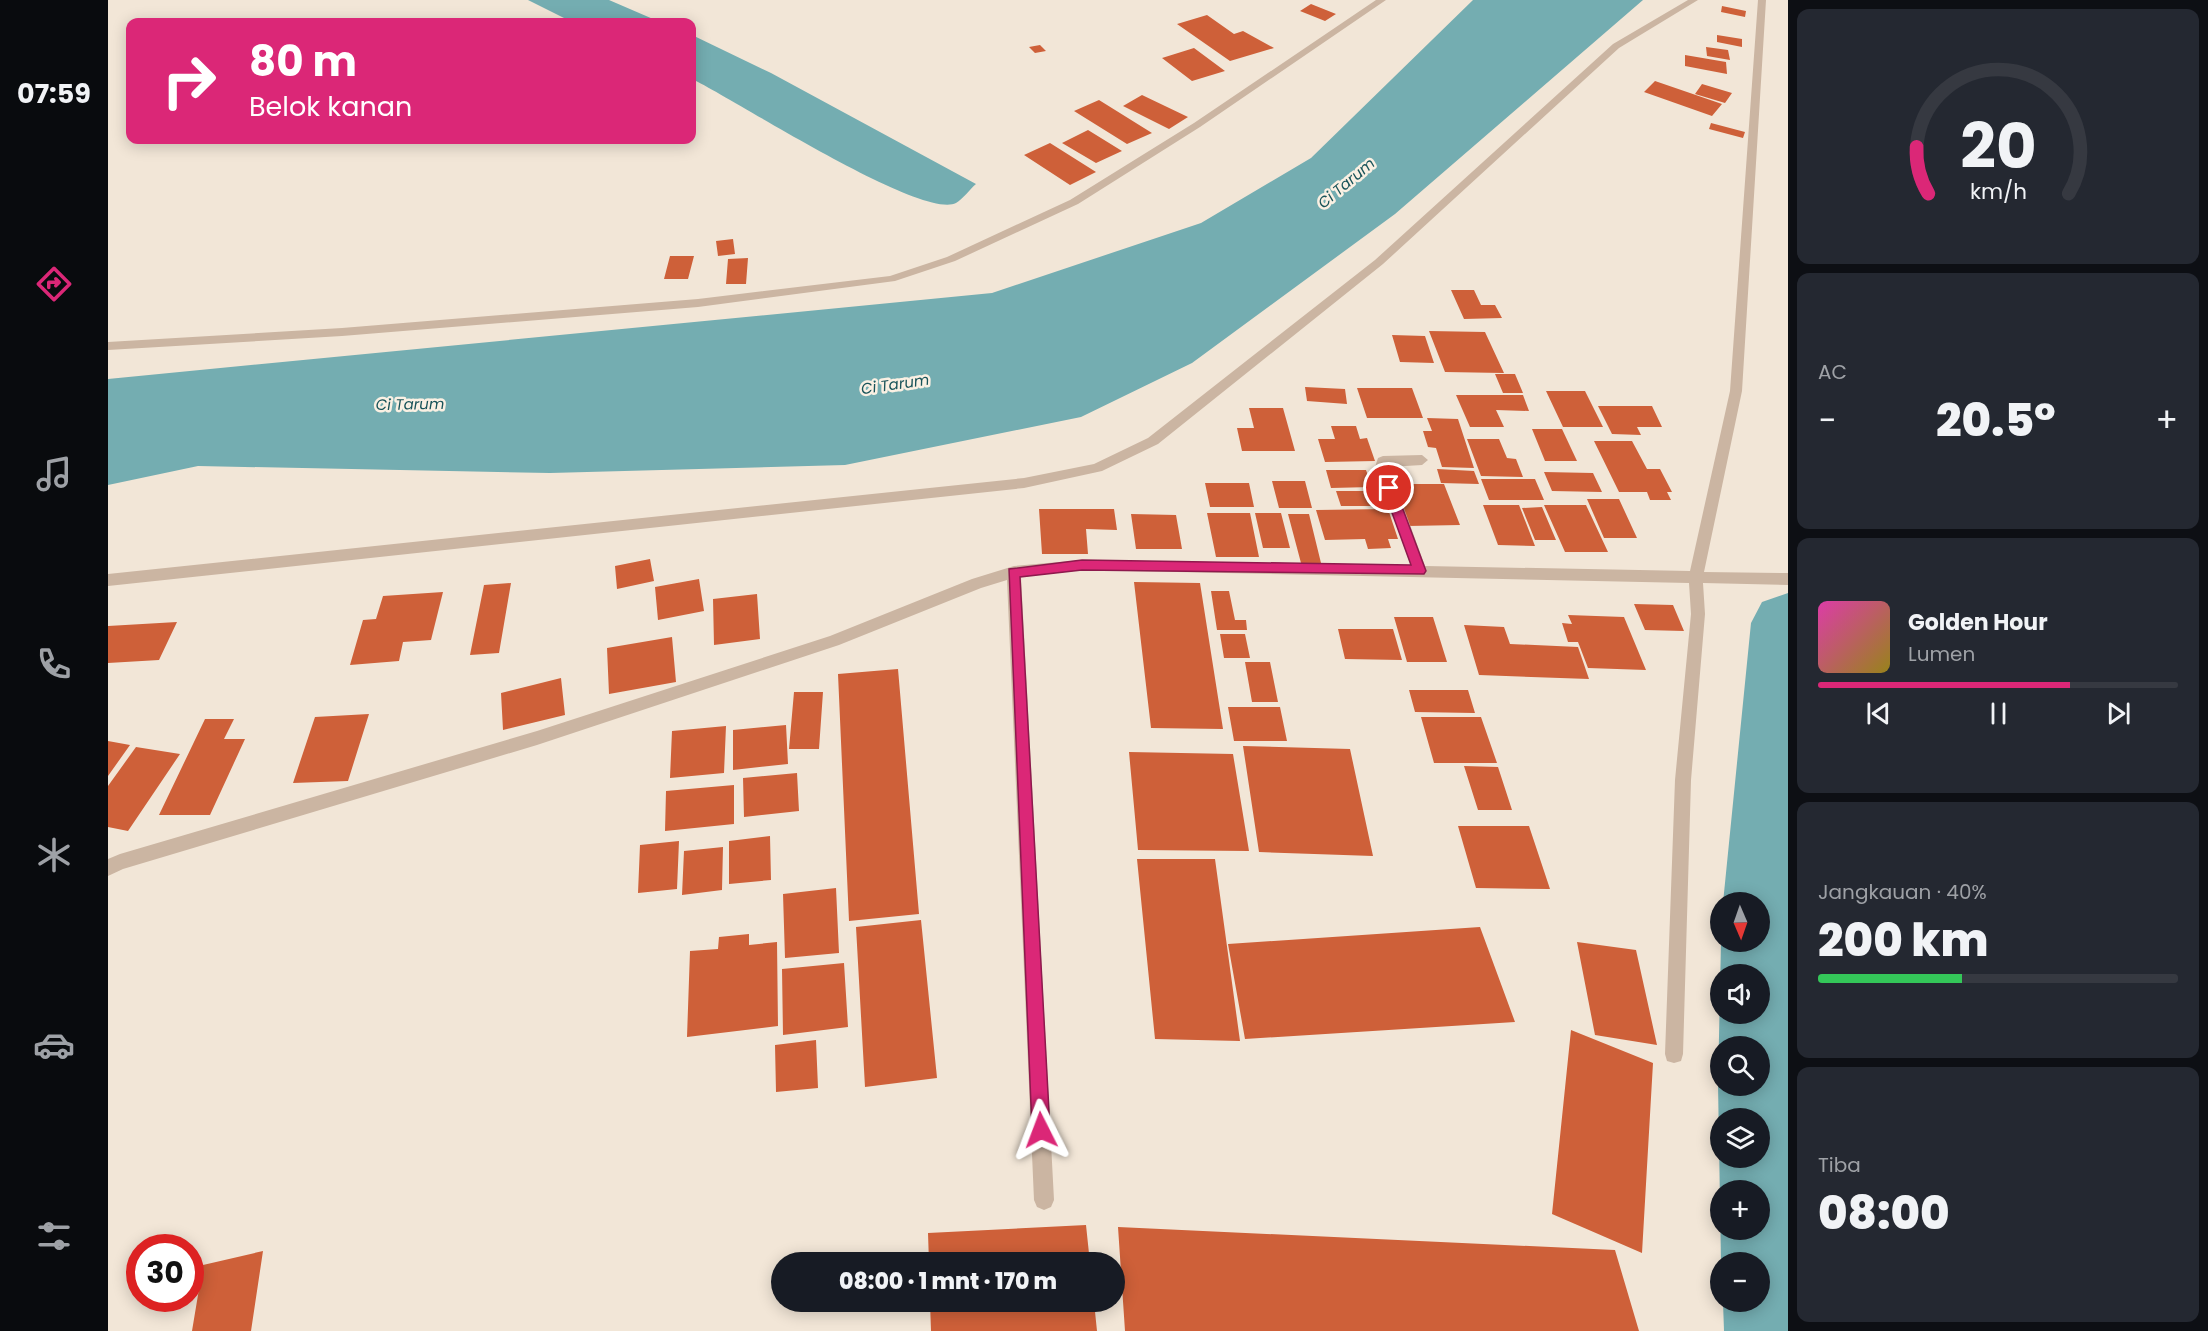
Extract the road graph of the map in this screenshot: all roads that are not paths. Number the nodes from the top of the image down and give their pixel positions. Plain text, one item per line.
1 (1382, 0) edge
2 (1694, 0) edge
3 (1762, 0) edge
4 (108, 346) edge
5 (1422, 460) dead end
6 (1420, 571) junction
7 (1014, 572) junction
8 (1696, 578) junction
9 (1788, 579) edge
10 (108, 580) edge
11 (108, 868) edge
12 (1674, 1054) dead end
13 (1044, 1200) dead end

1 - 4 street
2 - 10 street
3 - 8 street
5 - 6 street
6 - 7 street
6 - 8 street
7 - 11 street
7 - 13 street
8 - 9 street
8 - 12 street

